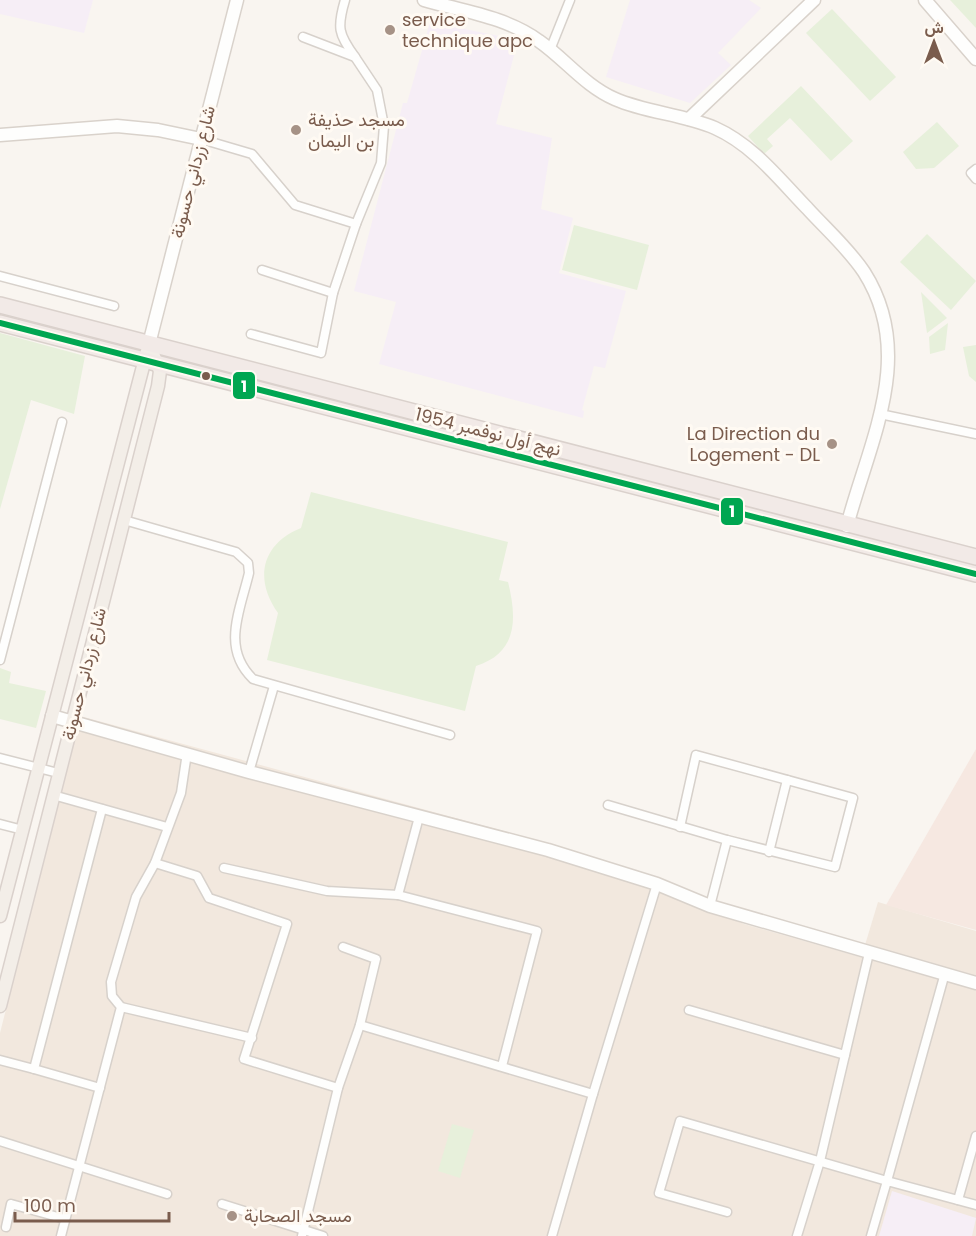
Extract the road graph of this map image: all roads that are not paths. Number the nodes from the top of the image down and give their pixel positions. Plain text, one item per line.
1 (237, 0) edge
2 (345, 0) edge
3 (424, 0) edge
4 (570, 0) edge
5 (814, 0) edge
6 (925, 0) edge
7 (303, 37) dead end
8 (550, 50) junction
9 (355, 57) junction
10 (976, 59) edge
11 (689, 119) junction
12 (0, 135) edge
13 (201, 139) junction
14 (976, 169) edge
15 (976, 179) edge
16 (356, 224) junction
17 (262, 270) dead end
18 (0, 276) edge
19 (333, 293) junction
20 (0, 304) edge
21 (114, 306) dead end
22 (0, 323) edge
23 (251, 334) dead end
24 (149, 344) junction
25 (151, 363) junction
26 (880, 414) junction
27 (62, 422) dead end
28 (976, 434) edge
29 (705, 487) junction
30 (701, 503) junction
31 (105, 513) junction
32 (124, 520) junction
33 (848, 526) junction
34 (967, 560) edge
35 (976, 574) edge
36 (0, 660) edge
37 (274, 686) junction
38 (52, 716) junction
39 (72, 721) junction
40 (450, 735) dead end
41 (187, 753) junction
42 (0, 758) edge
43 (39, 768) junction
44 (249, 772) junction
45 (58, 773) junction
46 (787, 780) junction
47 (53, 795) junction
48 (608, 805) dead end
49 (102, 809) junction
50 (419, 817) junction
51 (0, 824) edge
52 (167, 827) junction
53 (680, 827) junction
54 (23, 830) junction
55 (727, 840) junction
56 (769, 852) junction
57 (155, 863) junction
58 (224, 868) dead end
59 (657, 884) junction
60 (398, 895) junction
61 (710, 906) junction
62 (0, 916) edge
63 (343, 947) dead end
64 (869, 953) junction
65 (945, 974) junction
66 (976, 983) edge
67 (0, 1006) edge
68 (121, 1007) junction
69 (689, 1010) dead end
70 (360, 1025) junction
71 (252, 1038) junction
72 (845, 1055) junction
73 (0, 1060) edge
74 (502, 1066) junction
75 (34, 1069) junction
76 (339, 1088) junction
77 (100, 1089) junction
78 (593, 1094) junction
79 (976, 1136) edge
80 (0, 1141) edge
81 (820, 1161) junction
82 (78, 1164) junction
83 (887, 1181) junction
84 (167, 1194) dead end
85 (958, 1200) junction
86 (222, 1204) dead end
87 (976, 1205) edge
88 (727, 1212) dead end
89 (65, 1219) junction
90 (6, 1227) dead end
91 (303, 1233) edge
92 (61, 1236) edge
93 (323, 1236) edge
94 (552, 1236) edge
95 (797, 1236) edge
96 (871, 1236) edge

1 - 13 street, شارع زرداني حسونة
2 - 9 street
3 - 8 street
4 - 8 street
5 - 11 street
6 - 10 street
7 - 9 street
8 - 11 street
9 - 16 street
11 - 26 street
12 - 13 street
13 - 16 street
13 - 24 street, شارع زرداني حسونة
14 - 15 street
16 - 19 street
17 - 19 street
18 - 21 street
19 - 23 street
20 - 24 highway, نهج أول نوفمبر 1954
22 - 25 highway, نهج أول نوفمبر 1954
24 - 25 main road, شارع زرداني حسونة
24 - 29 highway, نهج أول نوفمبر 1954
25 - 30 highway, نهج أول نوفمبر 1954
25 - 31 main road, شارع زرداني حسونة
25 - 32 main road, شارع زرداني حسونة
26 - 28 street
26 - 33 street
27 - 36 street
29 - 30 highway
29 - 33 highway, نهج أول نوفمبر 1954
30 - 34 highway, نهج أول نوفمبر 1954
31 - 32 main road
31 - 38 main road, شارع زرداني حسونة
32 - 37 street
32 - 39 main road, شارع زرداني حسونة
33 - 34 highway, نهج أول نوفمبر 1954
34 - 35 highway, نهج أول نوفمبر 1954
37 - 40 street
37 - 44 street
38 - 39 street
38 - 43 main road, شارع زرداني حسونة
39 - 41 street
39 - 45 main road, شارع زرداني حسونة
41 - 44 street
41 - 52 street
42 - 43 street
43 - 45 street
43 - 54 main road, شارع زرداني حسونة
44 - 50 street
45 - 47 main road, شارع زرداني حسونة
46 - 53 street
46 - 56 street
46 - 56 street
47 - 49 street
47 - 67 main road, شارع زرداني حسونة
48 - 53 street
49 - 52 street
49 - 75 street
50 - 59 street
50 - 60 street
51 - 54 street
52 - 57 street
53 - 55 street
54 - 62 main road, شارع زرداني حسونة
55 - 56 street
55 - 61 street
57 - 68 street
57 - 71 street
58 - 60 street
59 - 61 street
59 - 78 street
60 - 74 street
61 - 64 street
63 - 70 street
64 - 65 street
64 - 72 street
65 - 66 street
65 - 83 street
68 - 71 street
68 - 77 street
69 - 72 street
70 - 74 street
70 - 76 street
71 - 76 street
72 - 81 street
73 - 75 street
74 - 78 street
75 - 77 street
76 - 91 street
77 - 82 street
78 - 94 street
79 - 85 street
80 - 82 street
81 - 83 street
81 - 88 street
81 - 95 street
82 - 84 street
82 - 89 street
83 - 85 street
83 - 96 street
85 - 87 street
86 - 91 street
89 - 90 street
89 - 92 street
91 - 93 street

